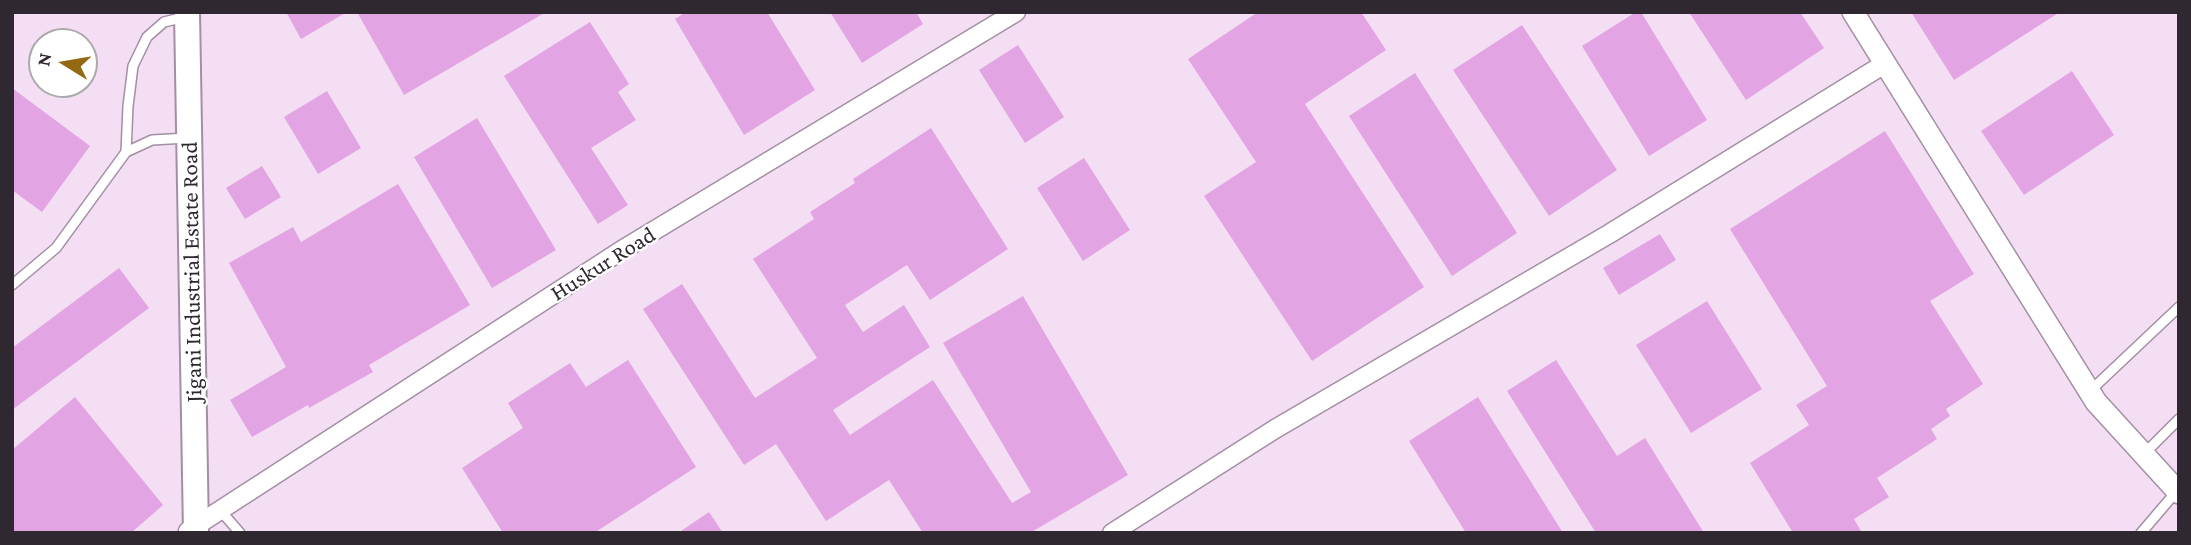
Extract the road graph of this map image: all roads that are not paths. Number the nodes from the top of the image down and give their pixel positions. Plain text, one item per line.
1 (1016, 12) edge
2 (1853, 12) edge
3 (187, 14) edge
4 (1886, 63) junction
5 (190, 137) junction
6 (126, 152) junction
7 (12, 285) edge
8 (2179, 307) edge
9 (2090, 391) junction
10 (2179, 419) edge
11 (2144, 454) junction
12 (2178, 492) edge
13 (220, 510) junction
14 (192, 530) edge
15 (240, 533) edge
16 (1112, 533) edge
17 (2141, 533) edge

1 - 13 street, Huskur Road
2 - 4 street
3 - 5 main road, Jigani Industrial Estate Road
3 - 6 lane
4 - 9 street
4 - 16 street
5 - 6 lane
5 - 14 main road, Jigani Industrial Estate Road
6 - 7 lane
8 - 9 lane
9 - 11 street
10 - 11 lane
11 - 12 street
12 - 17 lane
13 - 14 street, Huskur Road
13 - 15 lane

